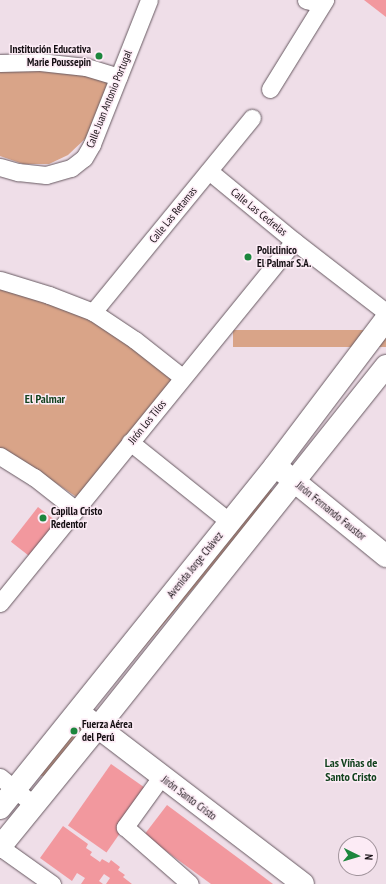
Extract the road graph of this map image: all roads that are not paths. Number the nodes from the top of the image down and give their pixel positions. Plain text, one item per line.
1 (149, 0) edge
2 (318, 1) edge
3 (0, 63) edge
4 (118, 77) junction
5 (270, 89) dead end
6 (252, 118) dead end
7 (0, 167) edge
8 (209, 171) junction
9 (294, 240) junction
10 (0, 280) edge
11 (93, 312) junction
12 (386, 312) edge
13 (386, 319) edge
14 (386, 366) edge
15 (182, 377) junction
16 (130, 442) junction
17 (0, 456) edge
18 (275, 466) junction
19 (294, 481) junction
20 (76, 510) junction
21 (230, 522) junction
22 (386, 556) edge
23 (0, 603) edge
24 (77, 711) junction
25 (98, 727) junction
26 (161, 777) junction
27 (8, 783) edge
28 (34, 805) junction
29 (0, 808) edge
30 (0, 847) edge
31 (52, 884) edge
32 (190, 884) edge
33 (303, 884) edge

1 - 4 street, Calle Juan Antonio Portugal
2 - 5 street
3 - 4 street
4 - 7 street, Calle Juan Antonio Portugal
6 - 8 street, Calle Las Retamas
8 - 9 street, Calle Las Cedrelas
8 - 11 street, Calle Las Retamas
9 - 12 street, Calle Las Cedrelas
9 - 15 street, Jirón Los Tilos
10 - 11 street
11 - 15 street
13 - 18 main road, Avenida Jorge Chávez
14 - 19 main road
15 - 16 street, Jirón Los Tilos
16 - 20 street, Jirón Los Tilos
16 - 21 street
17 - 20 street
18 - 19 main road, Jirón Fernando Faustor
18 - 21 main road, Avenida Jorge Chávez
19 - 22 main road, Jirón Fernando Faustor
19 - 25 main road
20 - 23 street, Jirón Los Tilos
21 - 24 main road, Avenida Jorge Chávez
24 - 25 main road, Jirón Santo Cristo
24 - 27 main road, Avenida Jorge Chávez
25 - 26 main road, Jirón Santo Cristo
25 - 28 main road
26 - 32 street
26 - 33 main road, Jirón Santo Cristo
27 - 28 street
27 - 29 main road, Avenida Jorge Chávez
28 - 30 main road
30 - 31 street

